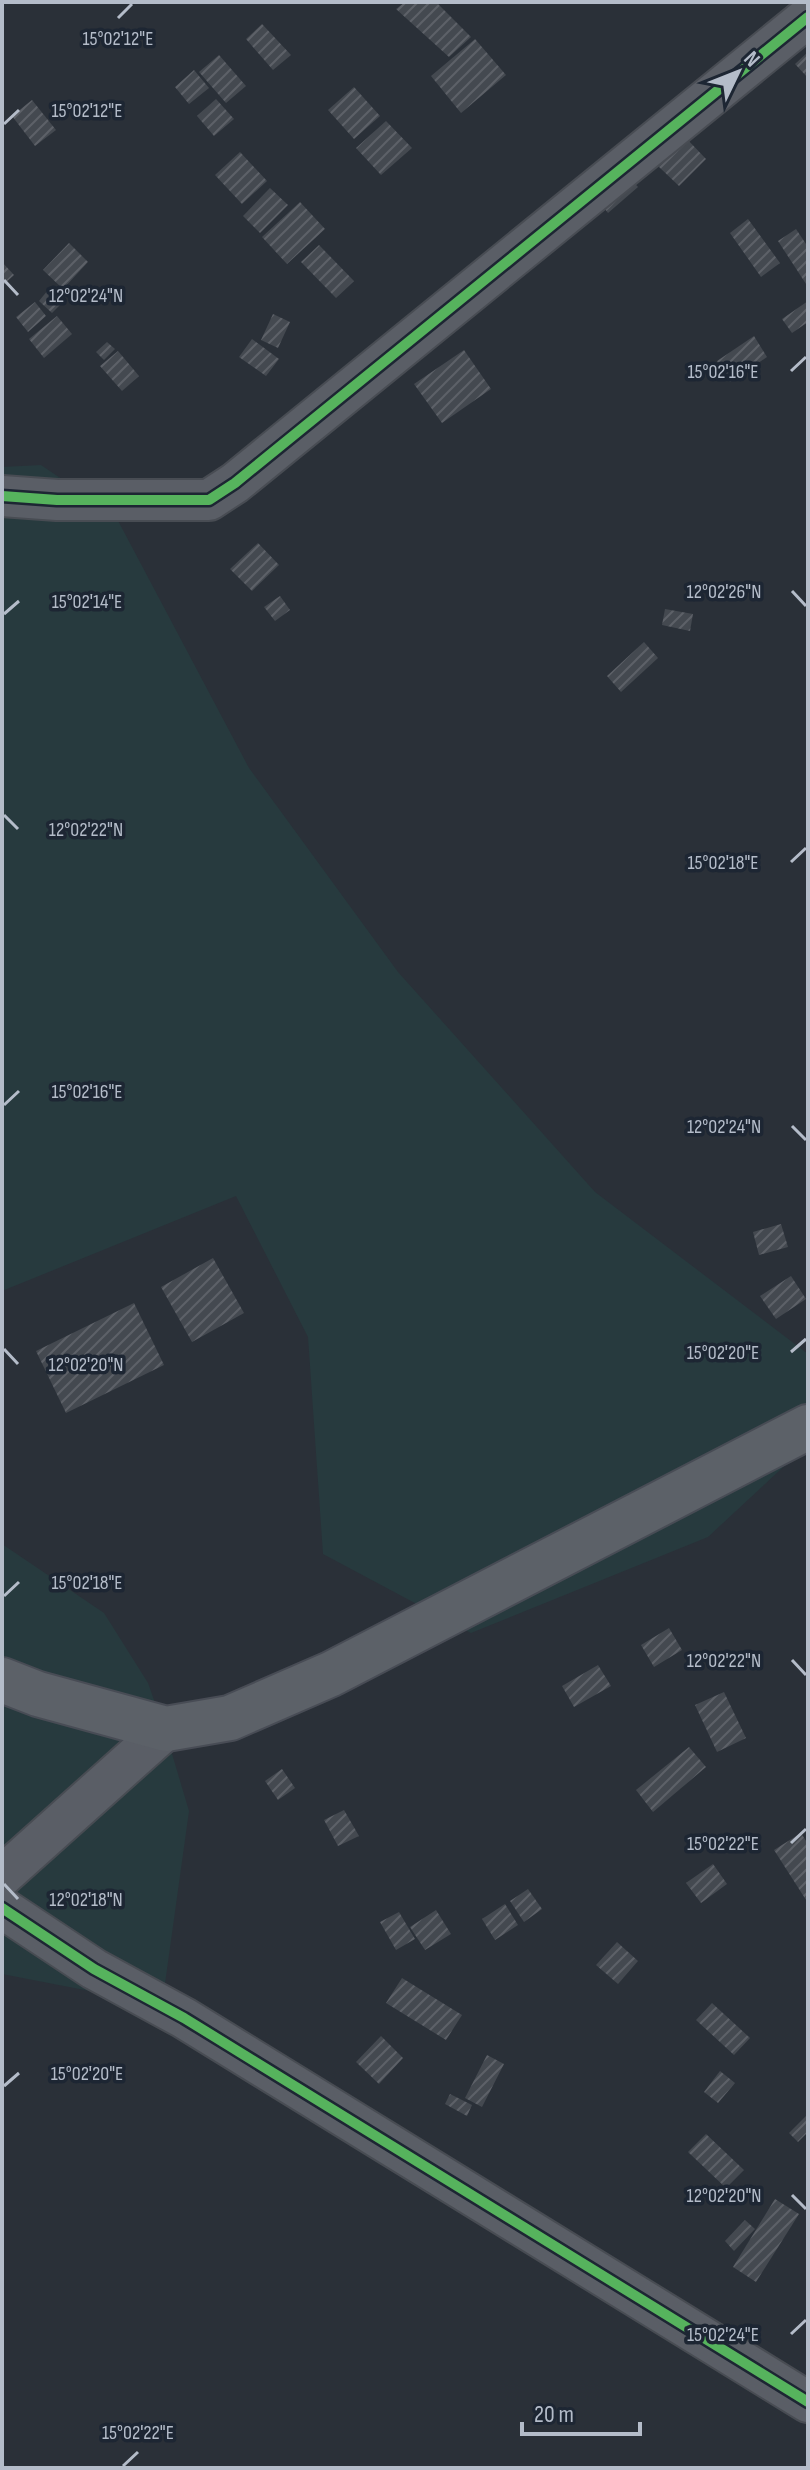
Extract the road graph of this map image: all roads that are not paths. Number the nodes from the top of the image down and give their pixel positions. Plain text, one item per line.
1 (808, 17) edge
2 (2, 496) edge
3 (808, 1427) edge
4 (2, 1680) edge
5 (166, 1729) junction
6 (2, 1876) edge
7 (2, 1908) edge
8 (808, 2402) edge

1 - 2 street
3 - 5 main road
4 - 5 main road
5 - 6 street
7 - 8 street

